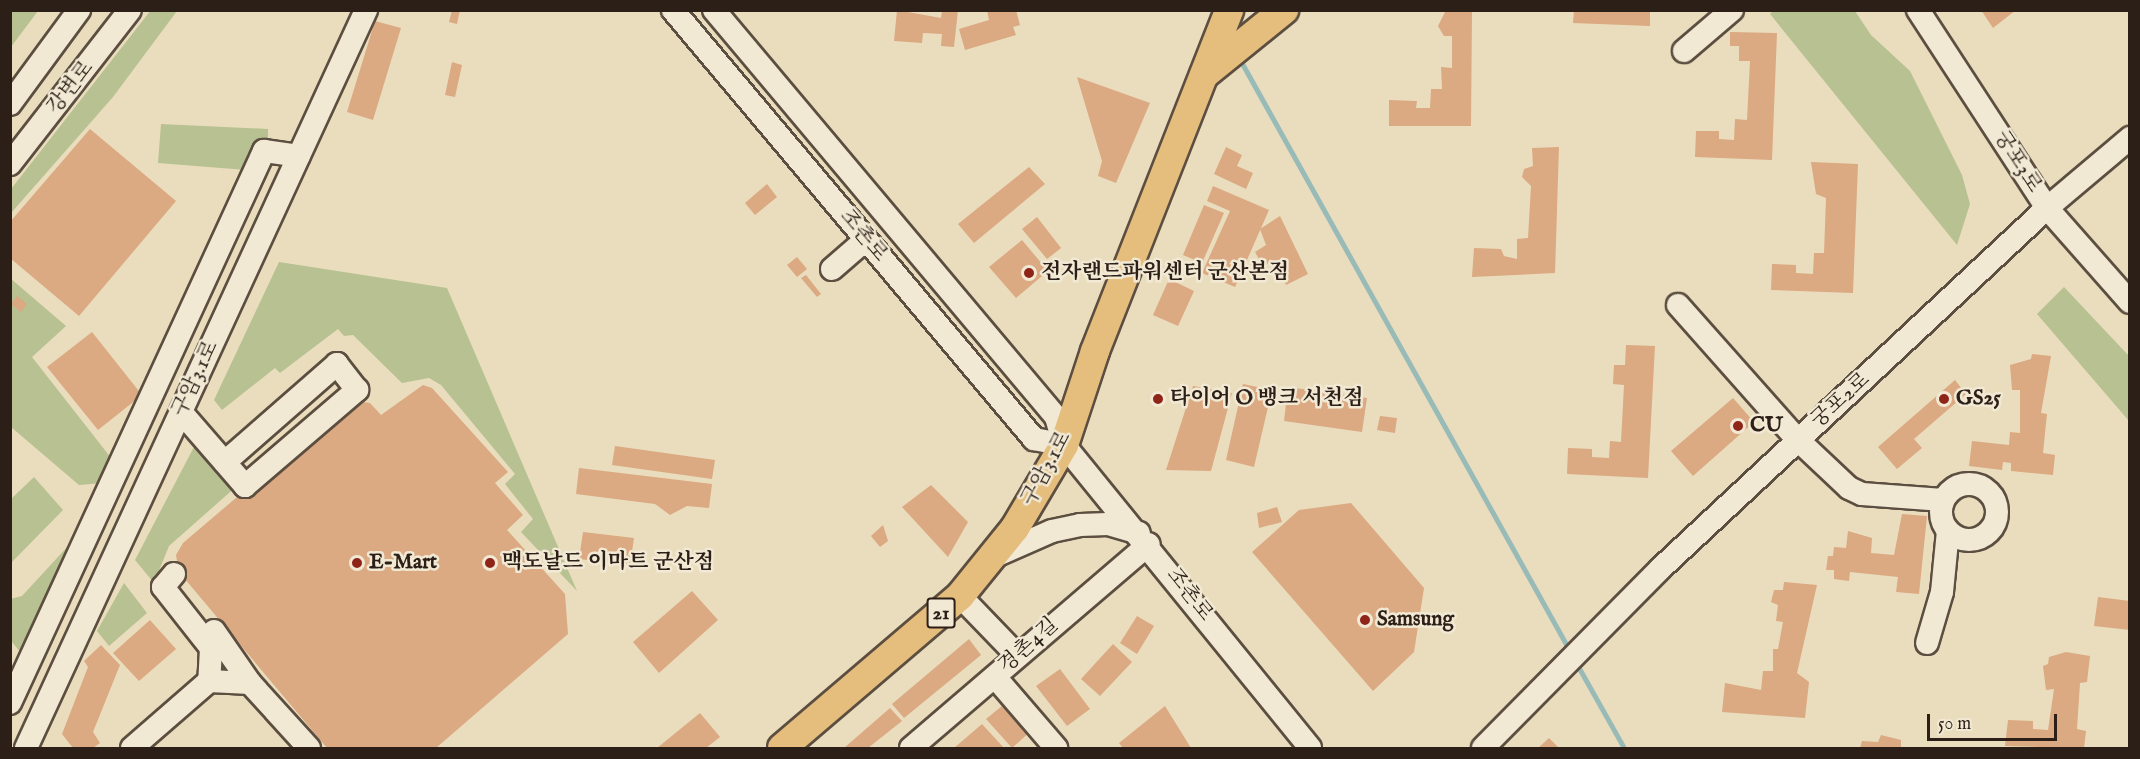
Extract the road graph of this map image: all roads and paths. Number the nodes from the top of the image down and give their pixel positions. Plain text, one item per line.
1 (80, 10) edge
2 (130, 10) edge
3 (366, 10) edge
4 (673, 10) edge
5 (714, 10) edge
6 (1229, 10) edge
7 (1284, 10) edge
8 (1732, 10) edge
9 (1918, 10) edge
10 (1684, 51) dead end
11 (1204, 75) junction
12 (10, 104) edge
13 (2130, 138) edge
14 (299, 156) junction
15 (10, 164) edge
16 (2047, 208) junction
17 (870, 244) junction
18 (832, 269) dead end
19 (2130, 302) edge
20 (1678, 305) dead end
21 (181, 412) junction
22 (1798, 440) junction
23 (1064, 445) junction
24 (225, 462) junction
25 (1943, 500) junction
26 (1948, 531) junction
27 (1144, 539) junction
28 (991, 558) junction
29 (174, 574) dead end
30 (960, 596) junction
31 (214, 632) dead end
32 (1927, 643) dead end
33 (1016, 654) junction
34 (994, 677) junction
35 (209, 681) junction
36 (250, 682) junction
37 (10, 704) edge
38 (26, 748) edge
39 (132, 748) edge
40 (309, 748) edge
41 (782, 748) edge
42 (911, 748) edge
43 (1056, 748) edge
44 (1310, 748) edge
45 (1483, 748) edge

1 - 12 street, 강변로
2 - 15 street, 강변로
3 - 14 street, 구암3.1로
4 - 17 street, 조촌로
5 - 23 street, 조촌로
6 - 11 main road, 21
7 - 11 main road
8 - 10 street
9 - 16 street, 궁포3로
11 - 23 main road, 구암3.1로 / 21
13 - 16 street, 궁포2로
14 - 21 street, 구암3.1로
14 - 37 street
16 - 19 street, 궁포3로
16 - 22 street, 궁포2로
17 - 18 street
17 - 23 street, 조촌로
20 - 22 street
21 - 24 street
21 - 38 street, 구암3.1로
22 - 25 street
22 - 45 street, 궁포2로
23 - 27 street, 조촌로
23 - 28 main road, 구암3.1로 / 21
24 - 24 street
25 - 26 street
25 - 26 street
26 - 32 street
27 - 28 street
27 - 33 street, 경촌4길
27 - 44 street, 조촌로
28 - 30 main road, 구암3.1로 / 21
29 - 35 street
30 - 33 street
30 - 41 main road, 구암3.1로 / 21
31 - 36 street
33 - 34 street, 경촌4길
34 - 42 street, 경촌4길
34 - 43 street
35 - 36 street
35 - 39 street
36 - 40 street

